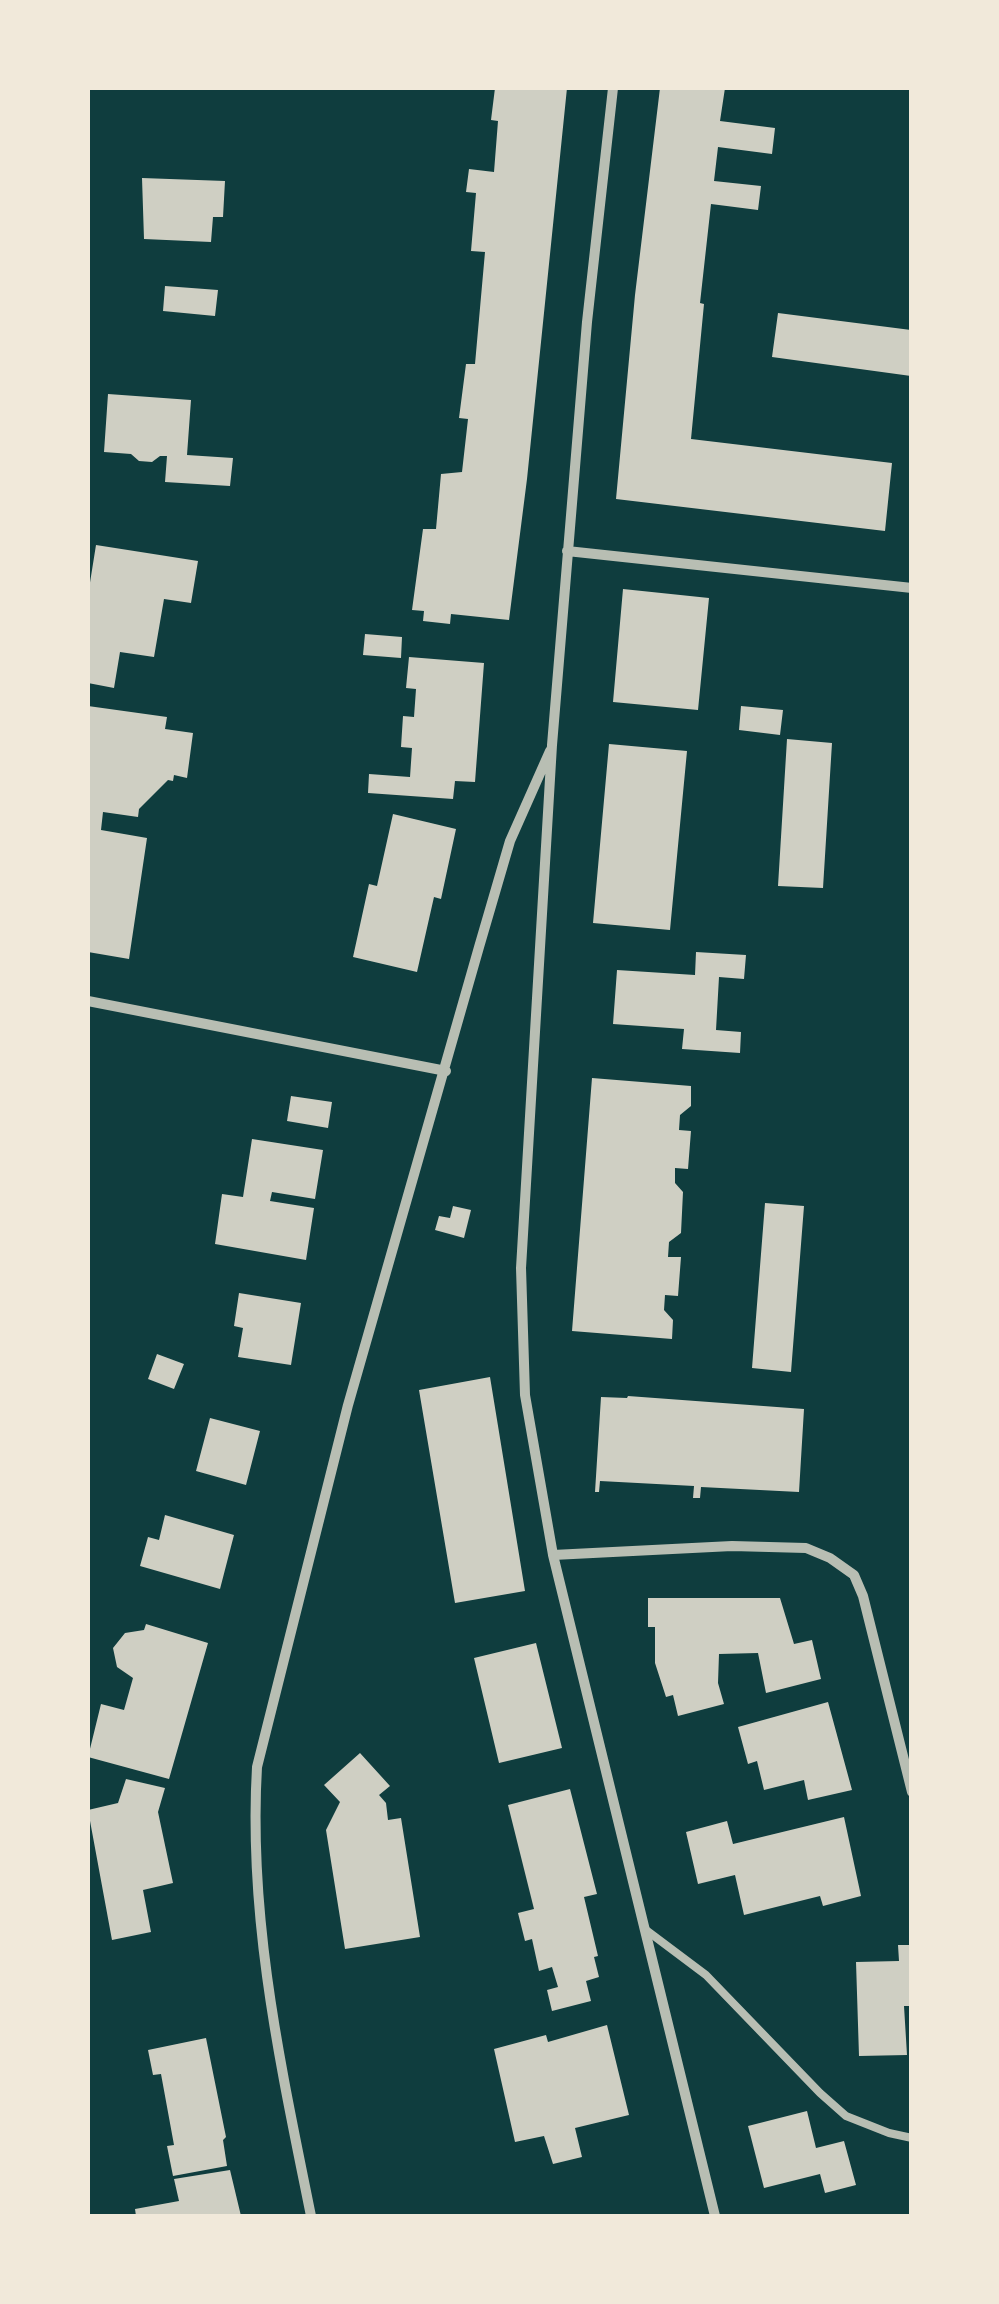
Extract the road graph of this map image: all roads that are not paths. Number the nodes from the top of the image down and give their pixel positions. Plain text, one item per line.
1 (614, 88) edge
2 (567, 551) junction
3 (912, 578) edge
4 (911, 588) edge
5 (552, 745) junction
6 (88, 1001) edge
7 (446, 1071) junction
8 (553, 1555) junction
9 (912, 1792) edge
10 (642, 1928) junction
11 (912, 2138) edge
12 (310, 2216) edge
13 (715, 2216) edge

1 - 2 street
2 - 4 street
2 - 5 street
3 - 4 lane
5 - 7 street
5 - 8 street
6 - 7 street
7 - 12 street
8 - 9 street
8 - 10 street
10 - 11 lane
10 - 13 street

